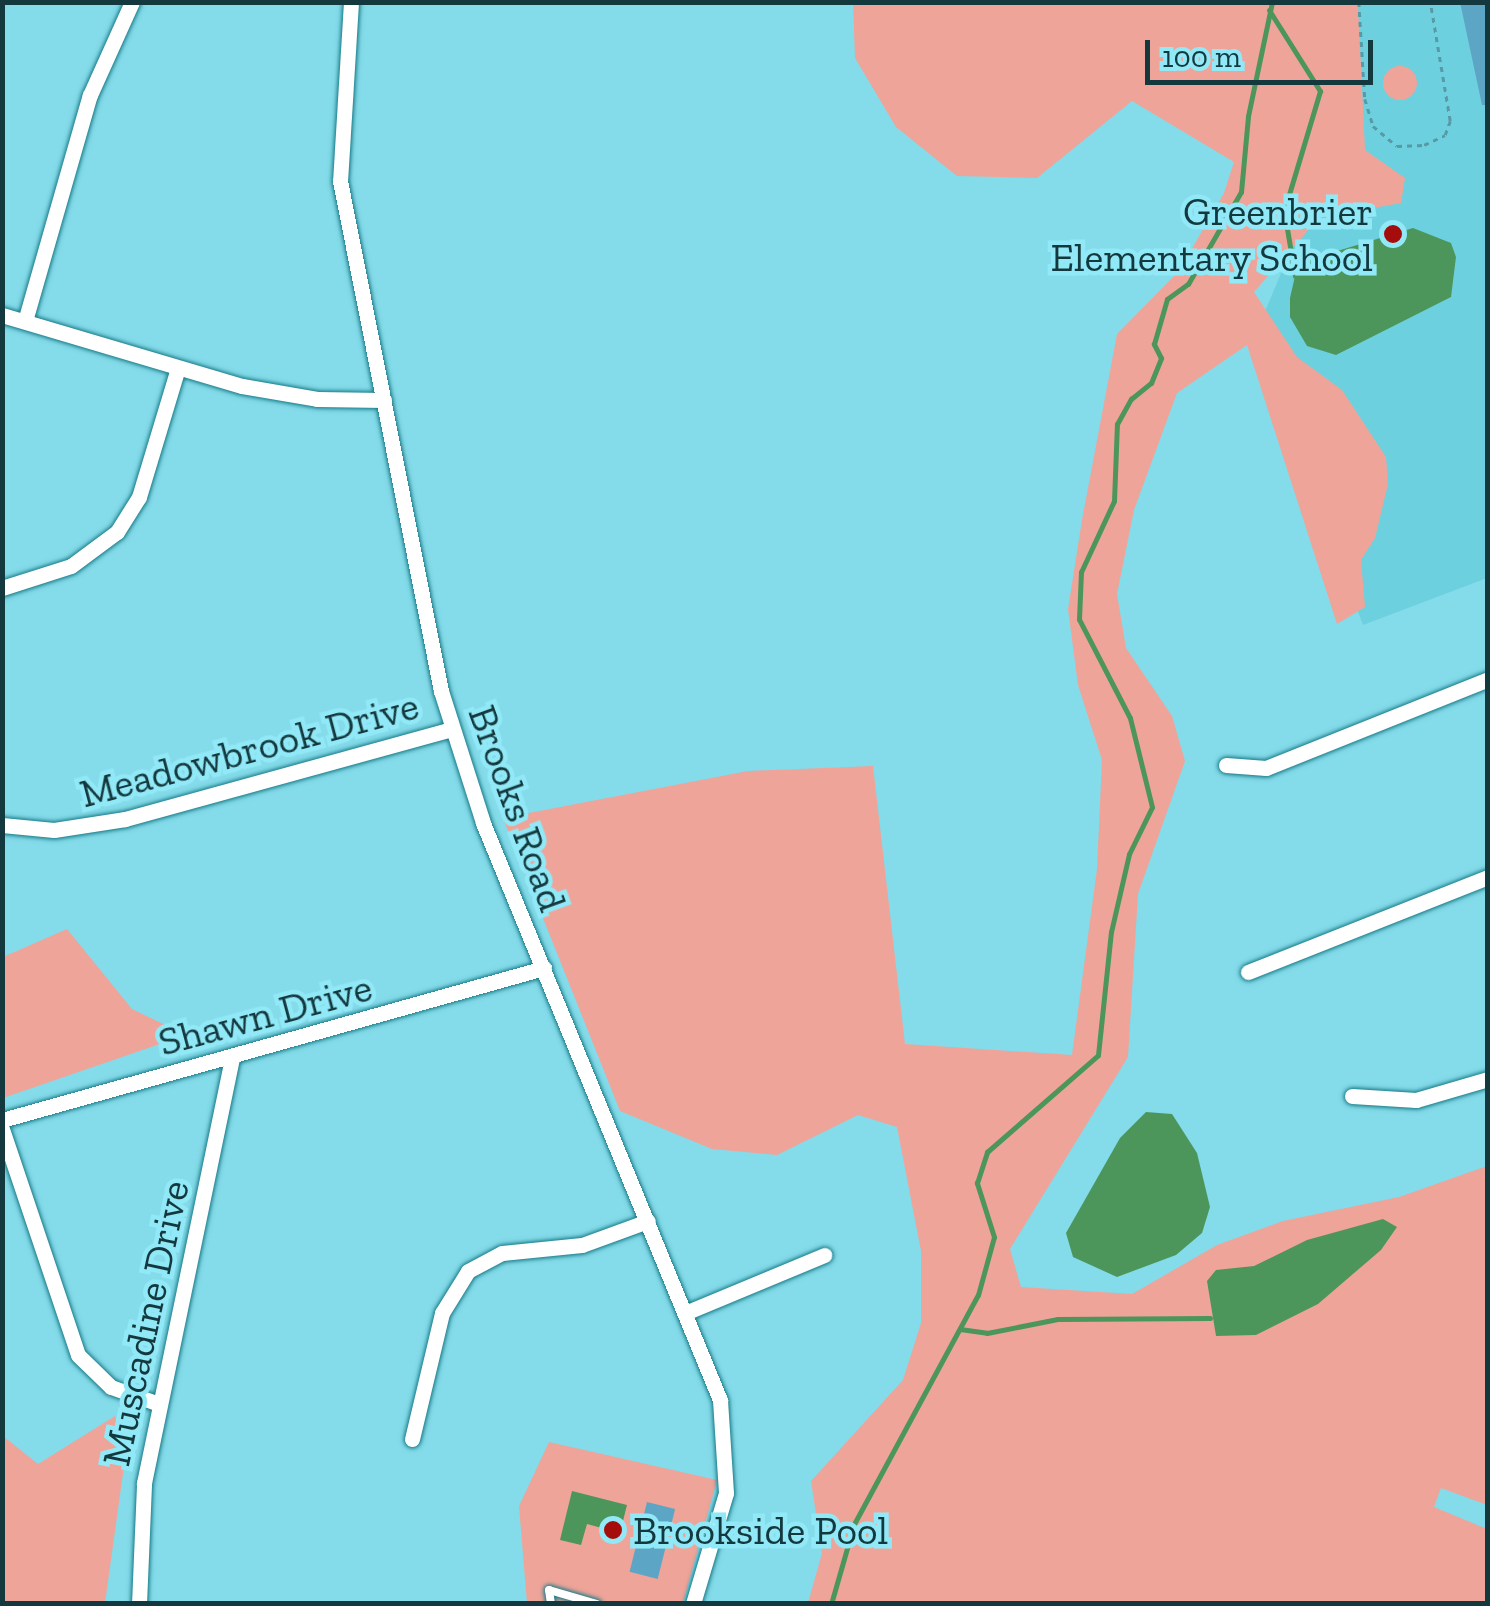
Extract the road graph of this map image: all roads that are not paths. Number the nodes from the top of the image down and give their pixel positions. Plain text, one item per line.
1 (132, 2) edge
2 (351, 2) edge
3 (2, 314) edge
4 (25, 321) junction
5 (178, 368) junction
6 (384, 400) junction
7 (2, 588) edge
8 (1486, 683) edge
9 (452, 729) junction
10 (1226, 765) dead end
11 (2, 825) edge
12 (1488, 876) edge
13 (544, 968) junction
14 (1248, 972) dead end
15 (232, 1057) junction
16 (1488, 1079) edge
17 (1352, 1096) dead end
18 (2, 1120) edge
19 (2, 1129) edge
20 (648, 1221) junction
21 (824, 1255) dead end
22 (685, 1313) junction
23 (159, 1404) junction
24 (412, 1439) dead end
25 (139, 1604) edge
26 (550, 1604) edge
27 (597, 1604) edge
28 (693, 1604) edge

1 - 4 street
2 - 6 street, Brooks Road
3 - 4 street
4 - 5 street
5 - 6 street
5 - 7 street
6 - 9 street, Brooks Road
8 - 10 street
9 - 11 street, Meadowbrook Drive
9 - 13 street, Brooks Road
12 - 14 street
13 - 15 street, Shawn Drive
13 - 20 street, Brooks Road
15 - 18 street, Shawn Drive
15 - 23 street, Muscadine Drive
16 - 17 street
19 - 23 street
20 - 22 street, Brooks Road
20 - 24 street
21 - 22 street
22 - 28 street, Brooks Road
23 - 25 street, Muscadine Drive
26 - 27 lane

